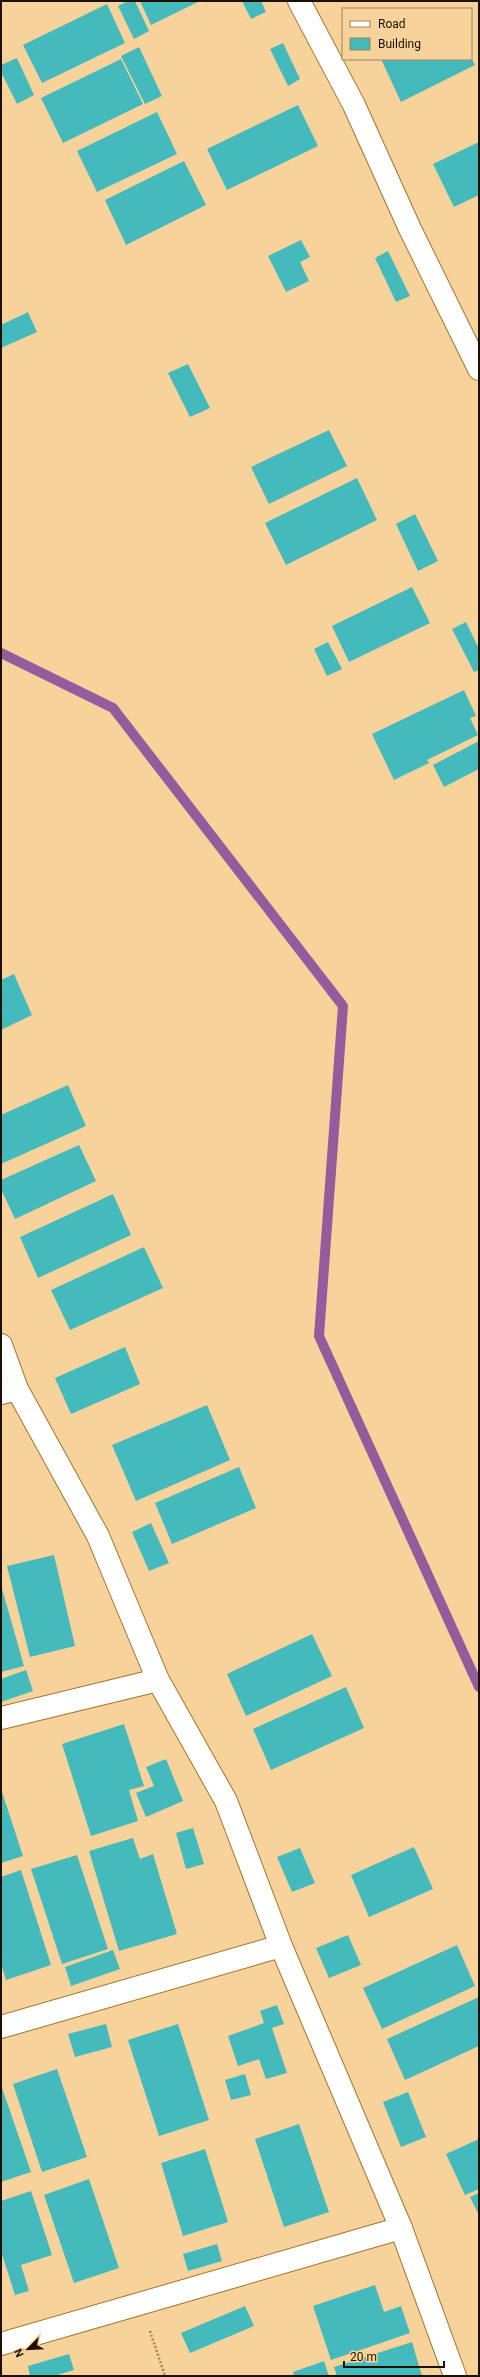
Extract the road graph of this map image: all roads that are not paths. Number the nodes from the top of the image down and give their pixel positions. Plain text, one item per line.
1 (299, 1) edge
2 (479, 369) edge
3 (1, 1345) edge
4 (9, 1391) edge
5 (158, 1680) junction
6 (1, 1718) edge
7 (281, 1946) junction
8 (1, 2027) edge
9 (401, 2228) junction
10 (1, 2344) edge
11 (455, 2376) edge

1 - 2 street
3 - 4 street
4 - 5 street
5 - 6 street
5 - 7 street
7 - 8 street
7 - 9 street
9 - 10 street
9 - 11 street

